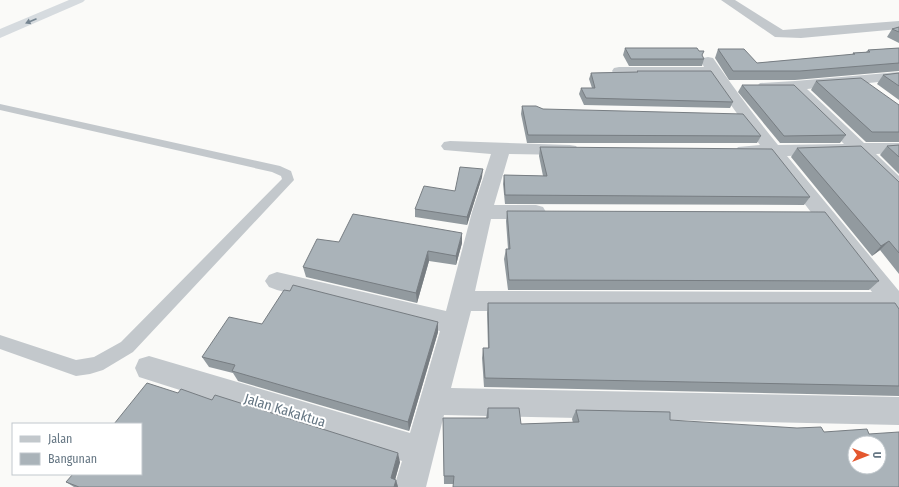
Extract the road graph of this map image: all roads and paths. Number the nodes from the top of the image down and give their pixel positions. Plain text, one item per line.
1 (57, 0) edge
2 (79, 0) edge
3 (727, 0) edge
4 (0, 24) edge
5 (899, 24) edge
6 (0, 34) edge
7 (619, 71) edge
8 (715, 72) junction
9 (899, 76) edge
10 (860, 80) junction
11 (795, 86) junction
12 (877, 93) edge
13 (0, 107) edge
14 (722, 114) edge
15 (745, 115) junction
16 (450, 146) dead end
17 (899, 148) edge
18 (502, 149) junction
19 (861, 149) junction
20 (590, 150) edge
21 (726, 150) edge
22 (774, 151) junction
23 (899, 187) edge
24 (482, 212) junction
25 (554, 212) edge
26 (801, 214) edge
27 (825, 214) junction
28 (277, 281) dead end
29 (461, 301) junction
30 (896, 306) edge
31 (454, 324) junction
32 (0, 342) edge
33 (149, 368) dead end
34 (433, 401) junction
35 (899, 411) edge
36 (420, 451) junction
37 (410, 487) edge

1 - 4 highway
2 -> 6 highway
3 - 5 street
7 - 8 street
8 - 11 street
8 - 15 street
9 - 10 street
10 - 11 street
10 - 12 street
11 - 19 street
13 - 32 lane
14 - 15 street
15 - 22 street
16 - 18 street
17 - 19 street
18 - 20 street
18 - 24 street
19 - 22 street
19 - 23 street
21 - 22 street
22 - 27 street
24 - 25 street
24 - 29 street
26 - 27 street
27 - 30 street
28 - 31 street
29 - 30 street
29 - 31 street
31 - 34 street
33 - 36 street, Jalan Kakaktua
34 - 35 street
34 - 36 street
36 - 37 street

